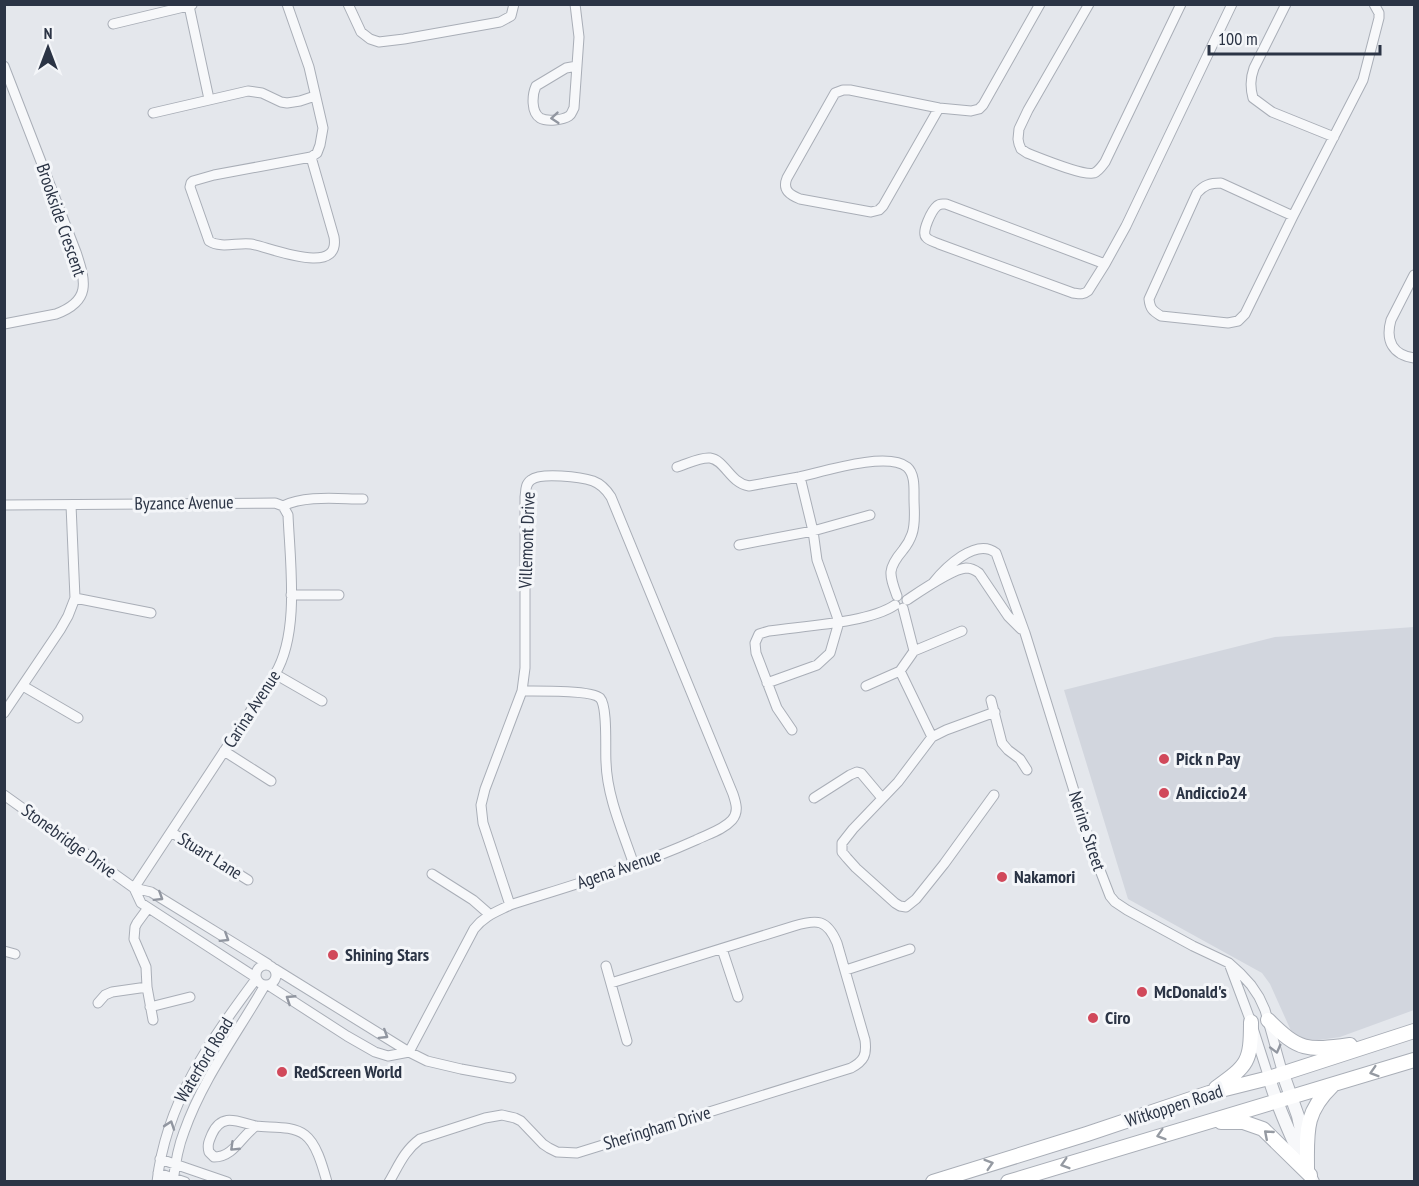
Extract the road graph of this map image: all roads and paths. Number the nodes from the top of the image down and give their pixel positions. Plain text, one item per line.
1 (287, 4) edge
2 (348, 4) edge
3 (514, 4) edge
4 (575, 4) edge
5 (1041, 4) edge
6 (1089, 4) edge
7 (1181, 4) edge
8 (1232, 4) edge
9 (1286, 4) edge
10 (1374, 4) edge
11 (191, 5) edge
12 (113, 24) dead end
13 (4, 66) edge
14 (577, 66) junction
15 (315, 96) junction
16 (209, 99) junction
17 (939, 108) junction
18 (153, 113) dead end
19 (1334, 137) junction
20 (311, 157) junction
21 (1293, 216) junction
22 (1105, 264) junction
23 (1414, 276) edge
24 (4, 324) edge
25 (1414, 358) edge
26 (677, 467) dead end
27 (800, 477) junction
28 (363, 499) dead end
29 (4, 505) edge
30 (71, 505) junction
31 (283, 506) junction
32 (870, 515) dead end
33 (813, 531) junction
34 (739, 545) dead end
35 (973, 550) junction
36 (972, 569) junction
37 (933, 583) junction
38 (291, 595) junction
39 (339, 595) dead end
40 (75, 598) junction
41 (900, 602) junction
42 (151, 613) dead end
43 (839, 622) junction
44 (962, 631) dead end
45 (1025, 633) junction
46 (914, 651) junction
47 (900, 671) junction
48 (275, 674) junction
49 (767, 683) junction
50 (23, 686) junction
51 (866, 686) dead end
52 (522, 691) junction
53 (991, 700) dead end
54 (321, 701) dead end
55 (995, 712) junction
56 (4, 713) edge
57 (78, 718) dead end
58 (792, 730) dead end
59 (932, 737) junction
60 (224, 751) junction
61 (1027, 770) dead end
62 (271, 781) dead end
63 (4, 795) edge
64 (994, 795) dead end
65 (814, 798) dead end
66 (882, 798) junction
67 (736, 808) joint
68 (171, 832) junction
69 (634, 865) junction
70 (432, 874) dead end
71 (248, 880) dead end
72 (134, 888) junction
73 (510, 905) junction
74 (148, 908) junction
75 (489, 914) junction
76 (206, 926) junction
77 (197, 939) junction
78 (722, 949) junction
79 (910, 949) dead end
80 (4, 951) edge
81 (15, 954) dead end
82 (1229, 963) junction
83 (606, 966) dead end
84 (271, 967) junction
85 (846, 970) junction
86 (256, 978) junction
87 (611, 983) junction
88 (267, 985) junction
89 (147, 987) junction
90 (190, 997) dead end
91 (738, 997) dead end
92 (328, 1002) junction
93 (98, 1003) dead end
94 (150, 1007) junction
95 (318, 1017) junction
96 (153, 1020) dead end
97 (1268, 1020) junction
98 (1251, 1022) junction
99 (1414, 1031) edge
100 (1391, 1039) junction
101 (627, 1041) dead end
102 (207, 1050) junction
103 (409, 1052) junction
104 (220, 1058) junction
105 (1414, 1060) edge
106 (1283, 1074) junction
107 (511, 1078) dead end
108 (1269, 1078) junction
109 (1334, 1084) junction
110 (1209, 1093) junction
111 (1291, 1097) junction
112 (1276, 1102) junction
113 (1201, 1123) junction
114 (256, 1126) junction
115 (160, 1159) junction
116 (176, 1164) junction
117 (1309, 1172) edge
118 (158, 1177) edge
119 (173, 1180) edge
120 (185, 1182) edge
121 (227, 1182) edge
122 (327, 1182) edge
123 (389, 1182) edge
124 (933, 1182) edge
125 (1008, 1182) edge

1 - 15 street
2 - 3 street
4 - 14 street
5 - 17 street
6 - 7 street
8 - 22 street
9 - 19 street
10 - 19 street
11 - 12 street
11 - 16 street
13 - 24 street, Brookside Crescent
14 -> 14 street
15 - 16 street
15 - 20 street
16 - 18 street
17 - 17 street
19 - 21 street
20 - 20 street
21 - 21 street
22 - 22 street
23 - 25 street
26 - 27 street
27 - 33 street
27 - 41 street
28 - 31 street, Byzance Avenue
29 - 30 street, Byzance Avenue
30 - 31 street, Byzance Avenue
30 - 40 street
31 - 38 street, Carina Avenue
32 - 33 street
33 - 34 street
33 - 43 street
35 - 36 street
35 - 37 street
35 - 45 street, Nerine Street
36 - 37 street
36 - 45 street, Nerine Street
37 - 41 street
38 - 39 street
38 - 48 street, Carina Avenue
40 - 42 street
40 - 50 street
41 - 43 street
41 - 46 street
43 - 49 street
43 - 49 street
44 - 46 street
45 - 82 street, Nerine Street
46 - 47 street
47 - 51 street
47 - 59 street
48 - 54 street
48 - 60 street, Carina Avenue
49 - 58 street
50 - 56 street
50 - 57 street
52 - 67 street, Villemont Drive
52 - 69 street
52 - 73 street, Villemont Drive
53 - 55 street
55 - 59 street
55 - 61 street
59 - 66 street
60 - 62 street
60 - 68 street, Carina Avenue
63 - 72 street, Stonebridge Drive
64 - 66 street
65 - 66 street
67 - 69 street, Agena Avenue
68 - 71 street, Stuart Lane
68 - 72 street, Carina Avenue
69 - 73 street, Agena Avenue
70 - 75 street
72 - 74 street, Stonebridge Drive
72 -> 76 street, Stonebridge Drive
73 - 75 street, Agena Avenue
74 - 77 street, Stonebridge Drive
74 - 89 street
75 - 103 street, Agena Avenue
76 - 77 street
76 -> 84 street, Stonebridge Drive
77 - 86 street, Stonebridge Drive
78 - 85 street, Sheringham Drive
78 - 87 street, Sheringham Drive
78 - 91 street
79 - 85 street
80 - 81 street
82 - 97 street, Nerine Street
82 - 98 street
83 - 87 street
84 - 86 street
84 - 88 street
84 - 92 street, Stonebridge Drive
85 - 123 street, Sheringham Drive
86 - 88 street
86 - 102 street, Waterford Road
87 - 101 street
95 -> 88 street, Stonebridge Drive
88 - 104 street, Waterford Road
89 - 93 street
89 - 94 street
90 - 94 street
92 - 95 street
92 -> 103 street, Stonebridge Drive
94 - 96 street
95 - 103 street, Stonebridge Drive
97 - 100 main road
97 -> 106 street, Nerine Street
98 - 108 street
98 - 110 main road
99 - 100 main road, Witkoppen Road
100 - 106 main road, Witkoppen Road
102 - 104 street
115 -> 102 street, Waterford Road
103 - 107 street, Stonebridge Drive
104 - 116 street, Waterford Road
105 -> 109 main road, Witkoppen Road
106 - 108 main road, Witkoppen Road
106 - 111 street
108 - 110 main road, Witkoppen Road
108 - 112 street
109 - 111 main road, Witkoppen Road
109 - 117 main road
124 -> 110 main road, Witkoppen Road
111 - 112 main road, Witkoppen Road
111 - 117 street
112 - 113 main road, Witkoppen Road
112 - 117 street
117 -> 113 main road
113 -> 125 main road, Witkoppen Road
114 -> 114 street
114 - 122 street
115 - 116 street
115 - 118 street, Waterford Road
116 - 119 street, Waterford Road
116 - 121 street
118 - 119 street
119 - 120 street

